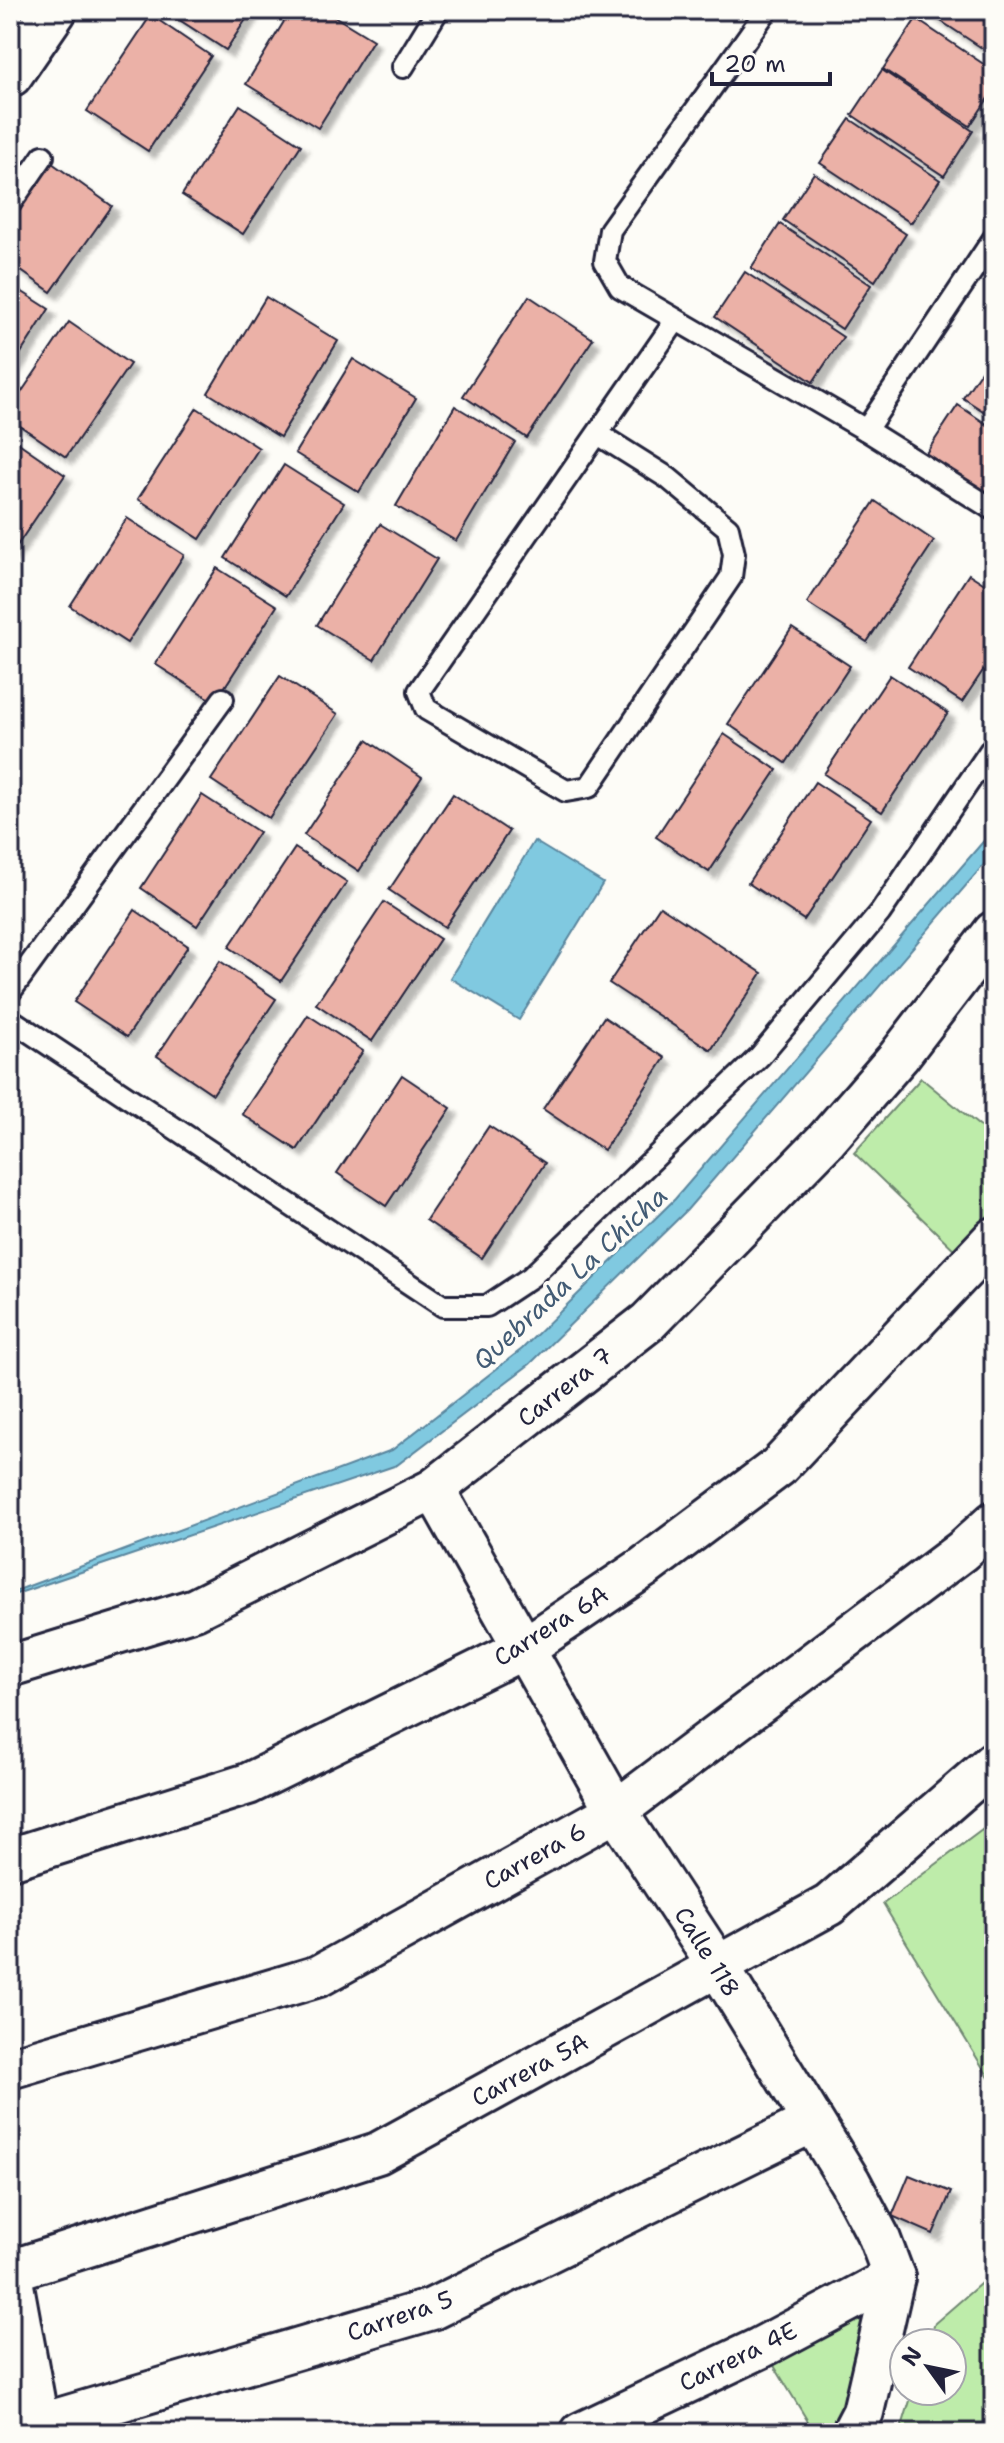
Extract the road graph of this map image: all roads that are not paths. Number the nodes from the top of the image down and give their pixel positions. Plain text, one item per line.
1 (54, 10) edge
2 (438, 10) edge
3 (767, 10) edge
4 (403, 67) dead end
5 (10, 74) edge
6 (43, 156) dead end
7 (10, 204) edge
8 (994, 238) edge
9 (676, 320) junction
10 (866, 430) junction
11 (598, 434) junction
12 (994, 510) edge
13 (223, 699) dead end
14 (994, 745) edge
15 (994, 932) edge
16 (10, 992) edge
17 (10, 1019) edge
18 (994, 1238) edge
19 (434, 1489) junction
20 (994, 1522) edge
21 (523, 1649) junction
22 (10, 1666) edge
23 (994, 1762) edge
24 (616, 1811) junction
25 (10, 1859) edge
26 (719, 1968) junction
27 (10, 2068) edge
28 (812, 2122) junction
29 (10, 2270) edge
30 (894, 2277) junction
31 (29, 2429) edge
32 (581, 2433) edge
33 (852, 2433) edge

1 - 5 main road
2 - 4 lane
3 - 9 lane
6 - 7 lane
8 - 10 lane
9 - 10 lane
9 - 11 lane
10 - 12 lane
11 - 11 lane
13 - 16 lane
14 - 17 lane
15 - 19 street, Carrera 7
18 - 21 street, Carrera 6A
19 - 21 street, Calle 118
19 - 22 street, Carrera 7
20 - 24 street, Carrera 6
21 - 24 street, Calle 118
21 - 25 street, Carrera 6A
23 - 26 street, Carrera 5A
24 - 26 street, Calle 118
24 - 27 street, Carrera 6
26 - 28 street, Calle 118
26 - 29 street, Carrera 5A
28 - 30 street, Calle 118
28 - 31 street, Carrera 5
29 - 31 street
30 - 32 street, Carrera 4E
30 - 33 street

